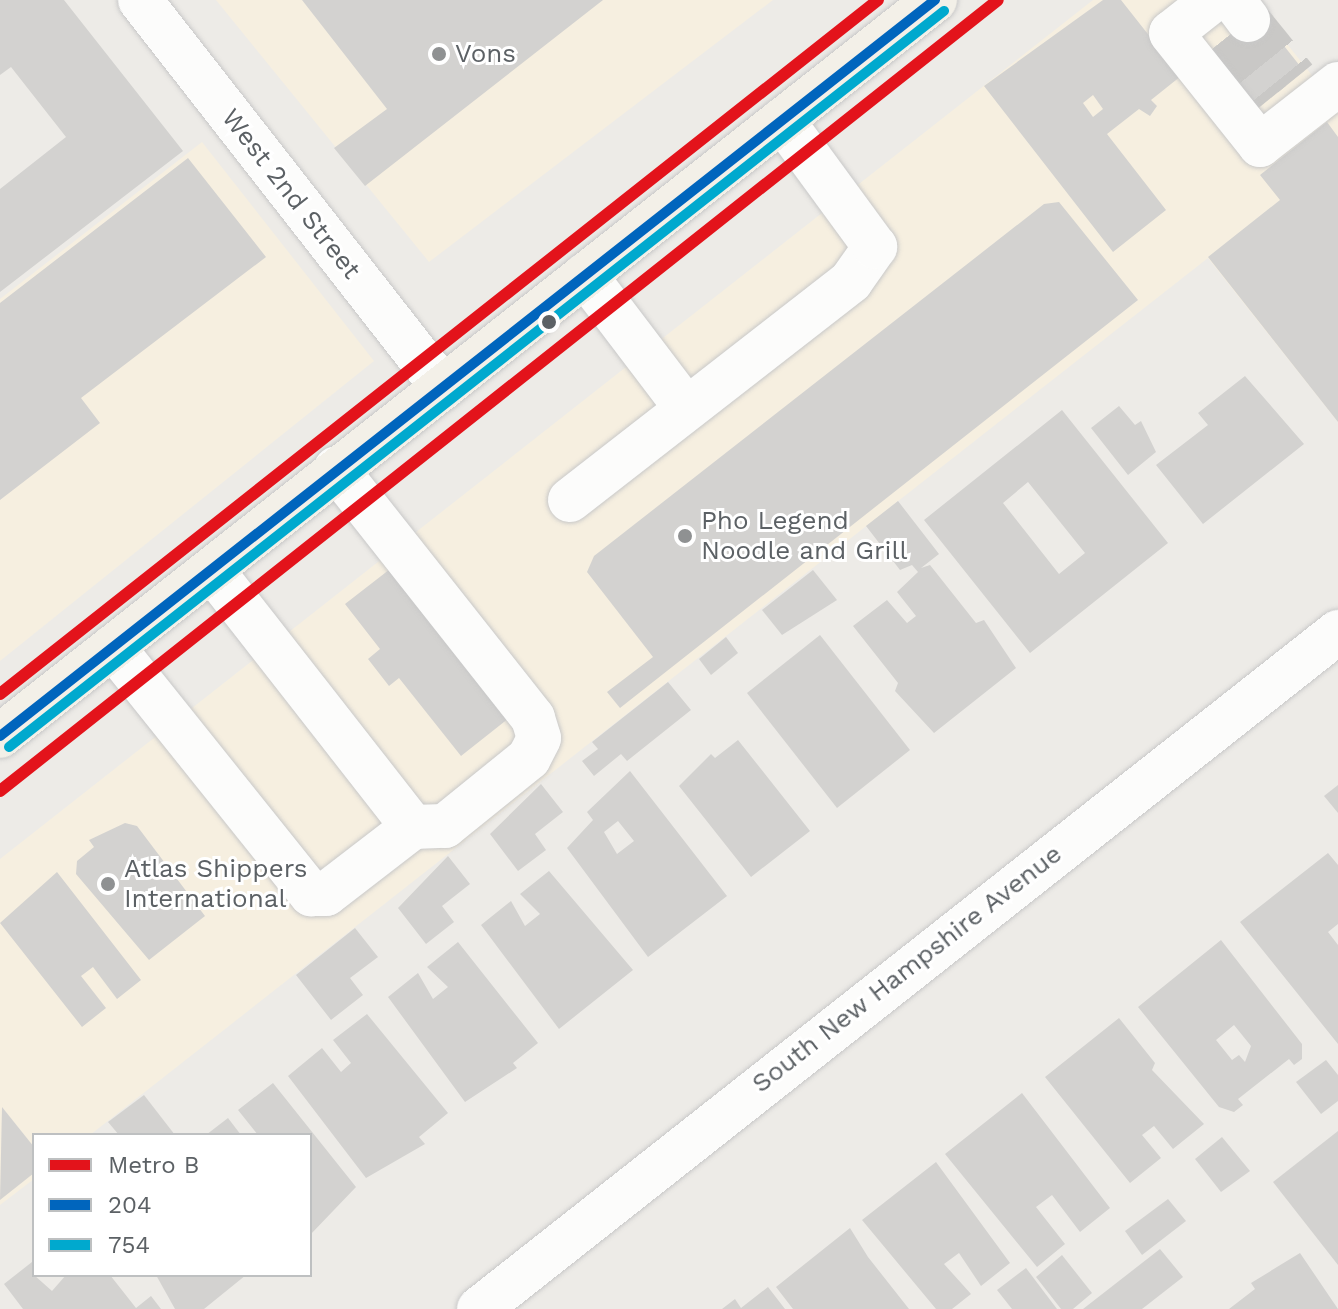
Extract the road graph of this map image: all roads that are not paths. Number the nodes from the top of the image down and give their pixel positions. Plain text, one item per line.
1 (140, 0) edge
2 (935, 0) edge
3 (1223, 14) edge
4 (1301, 97) edge
5 (782, 120) junction
6 (585, 275) junction
7 (443, 388) junction
8 (686, 408) junction
9 (336, 469) junction
10 (570, 500) dead end
11 (212, 570) junction
12 (1338, 632) edge
13 (113, 647) junction
14 (0, 736) edge
15 (413, 827) junction
16 (479, 1309) edge

1 - 7 street, West 2nd Street
2 - 5 main road
3 - 4 street
5 - 6 main road
5 - 8 street
6 - 7 main road
6 - 8 street
7 - 9 main road
8 - 10 street
9 - 11 main road
9 - 15 street
11 - 13 main road
11 - 15 street
12 - 16 street, South New Hampshire Avenue
13 - 14 main road
13 - 15 street

